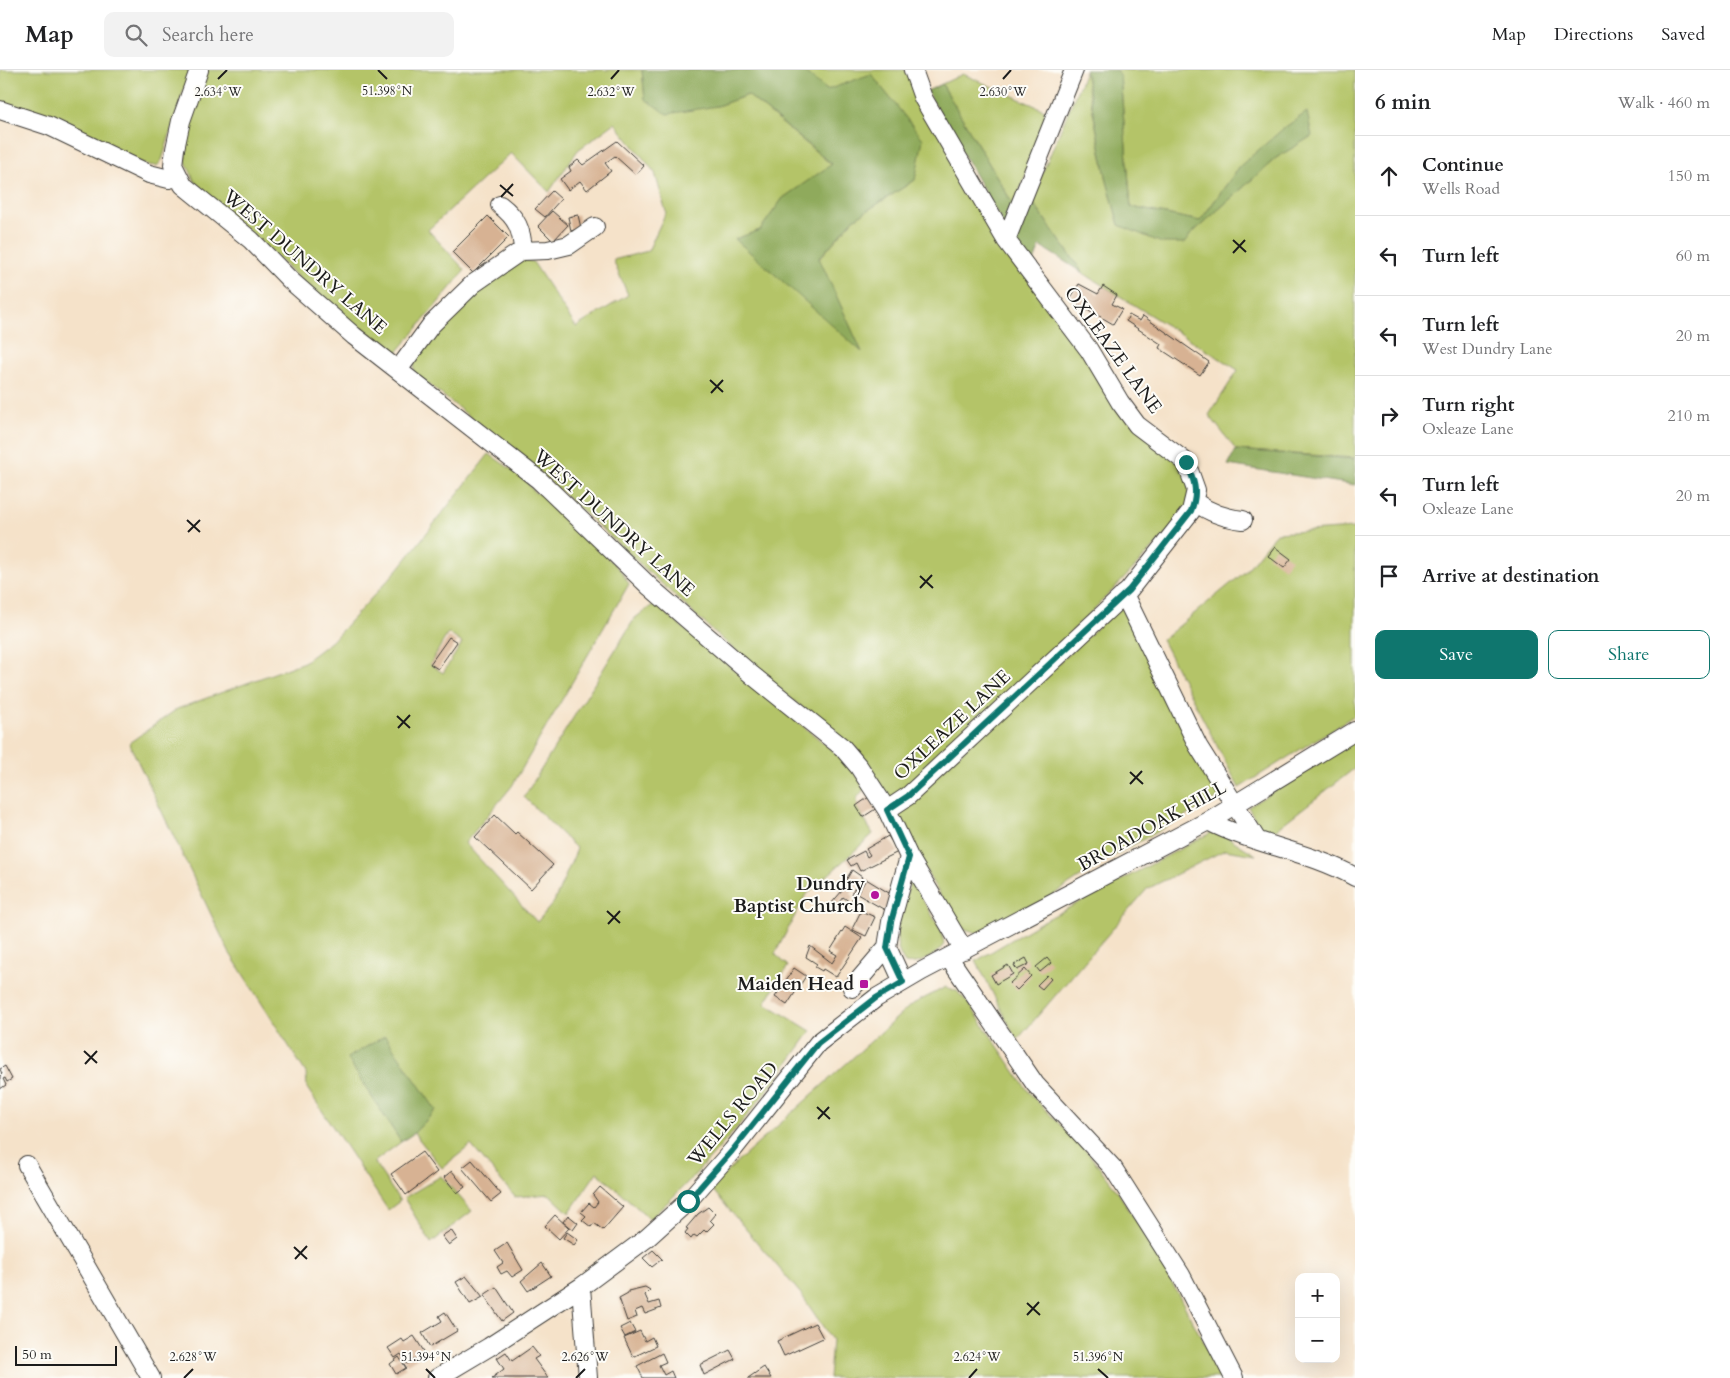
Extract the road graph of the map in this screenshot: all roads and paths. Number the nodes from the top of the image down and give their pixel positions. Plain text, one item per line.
1 (198, 70) edge
2 (913, 70) edge
3 (1074, 70) edge
4 (0, 110) edge
5 (177, 177) junction
6 (500, 205) dead end
7 (595, 227) dead end
8 (1006, 240) junction
9 (523, 251) junction
10 (398, 370) junction
11 (1195, 502) junction
12 (1243, 520) dead end
13 (1124, 594) junction
14 (1355, 731) edge
15 (1236, 805) junction
16 (887, 810) junction
17 (1208, 821) junction
18 (1257, 840) junction
19 (909, 857) junction
20 (1355, 878) edge
21 (887, 948) junction
22 (957, 954) junction
23 (903, 982) junction
24 (852, 988) dead end
25 (26, 1165) dead end
26 (581, 1287) junction
27 (151, 1378) edge
28 (438, 1378) edge
29 (588, 1378) edge
30 (1234, 1378) edge

1 - 5 street
2 - 8 street, OXLEAZE LANE
3 - 8 street
4 - 5 street
5 - 10 street, WEST DUNDRY LANE
6 - 9 street
7 - 9 street
8 - 11 street, OXLEAZE LANE
9 - 10 street
10 - 16 street, WEST DUNDRY LANE
11 - 12 street
11 - 13 street, OXLEAZE LANE
13 - 15 street
13 - 16 street, OXLEAZE LANE
14 - 15 street, BROADOAK HILL
15 - 17 street, BROADOAK HILL
15 - 18 street
16 - 19 street, WEST DUNDRY LANE
17 - 18 street
17 - 22 street, BROADOAK HILL
18 - 20 street
19 - 21 street
19 - 22 street, WEST DUNDRY LANE
21 - 23 street
21 - 24 street
22 - 23 street, WELLS ROAD
22 - 30 street, WEST DUNDRY LANE
23 - 26 street, WELLS ROAD
25 - 27 street
26 - 28 street, WELLS ROAD
26 - 29 street

